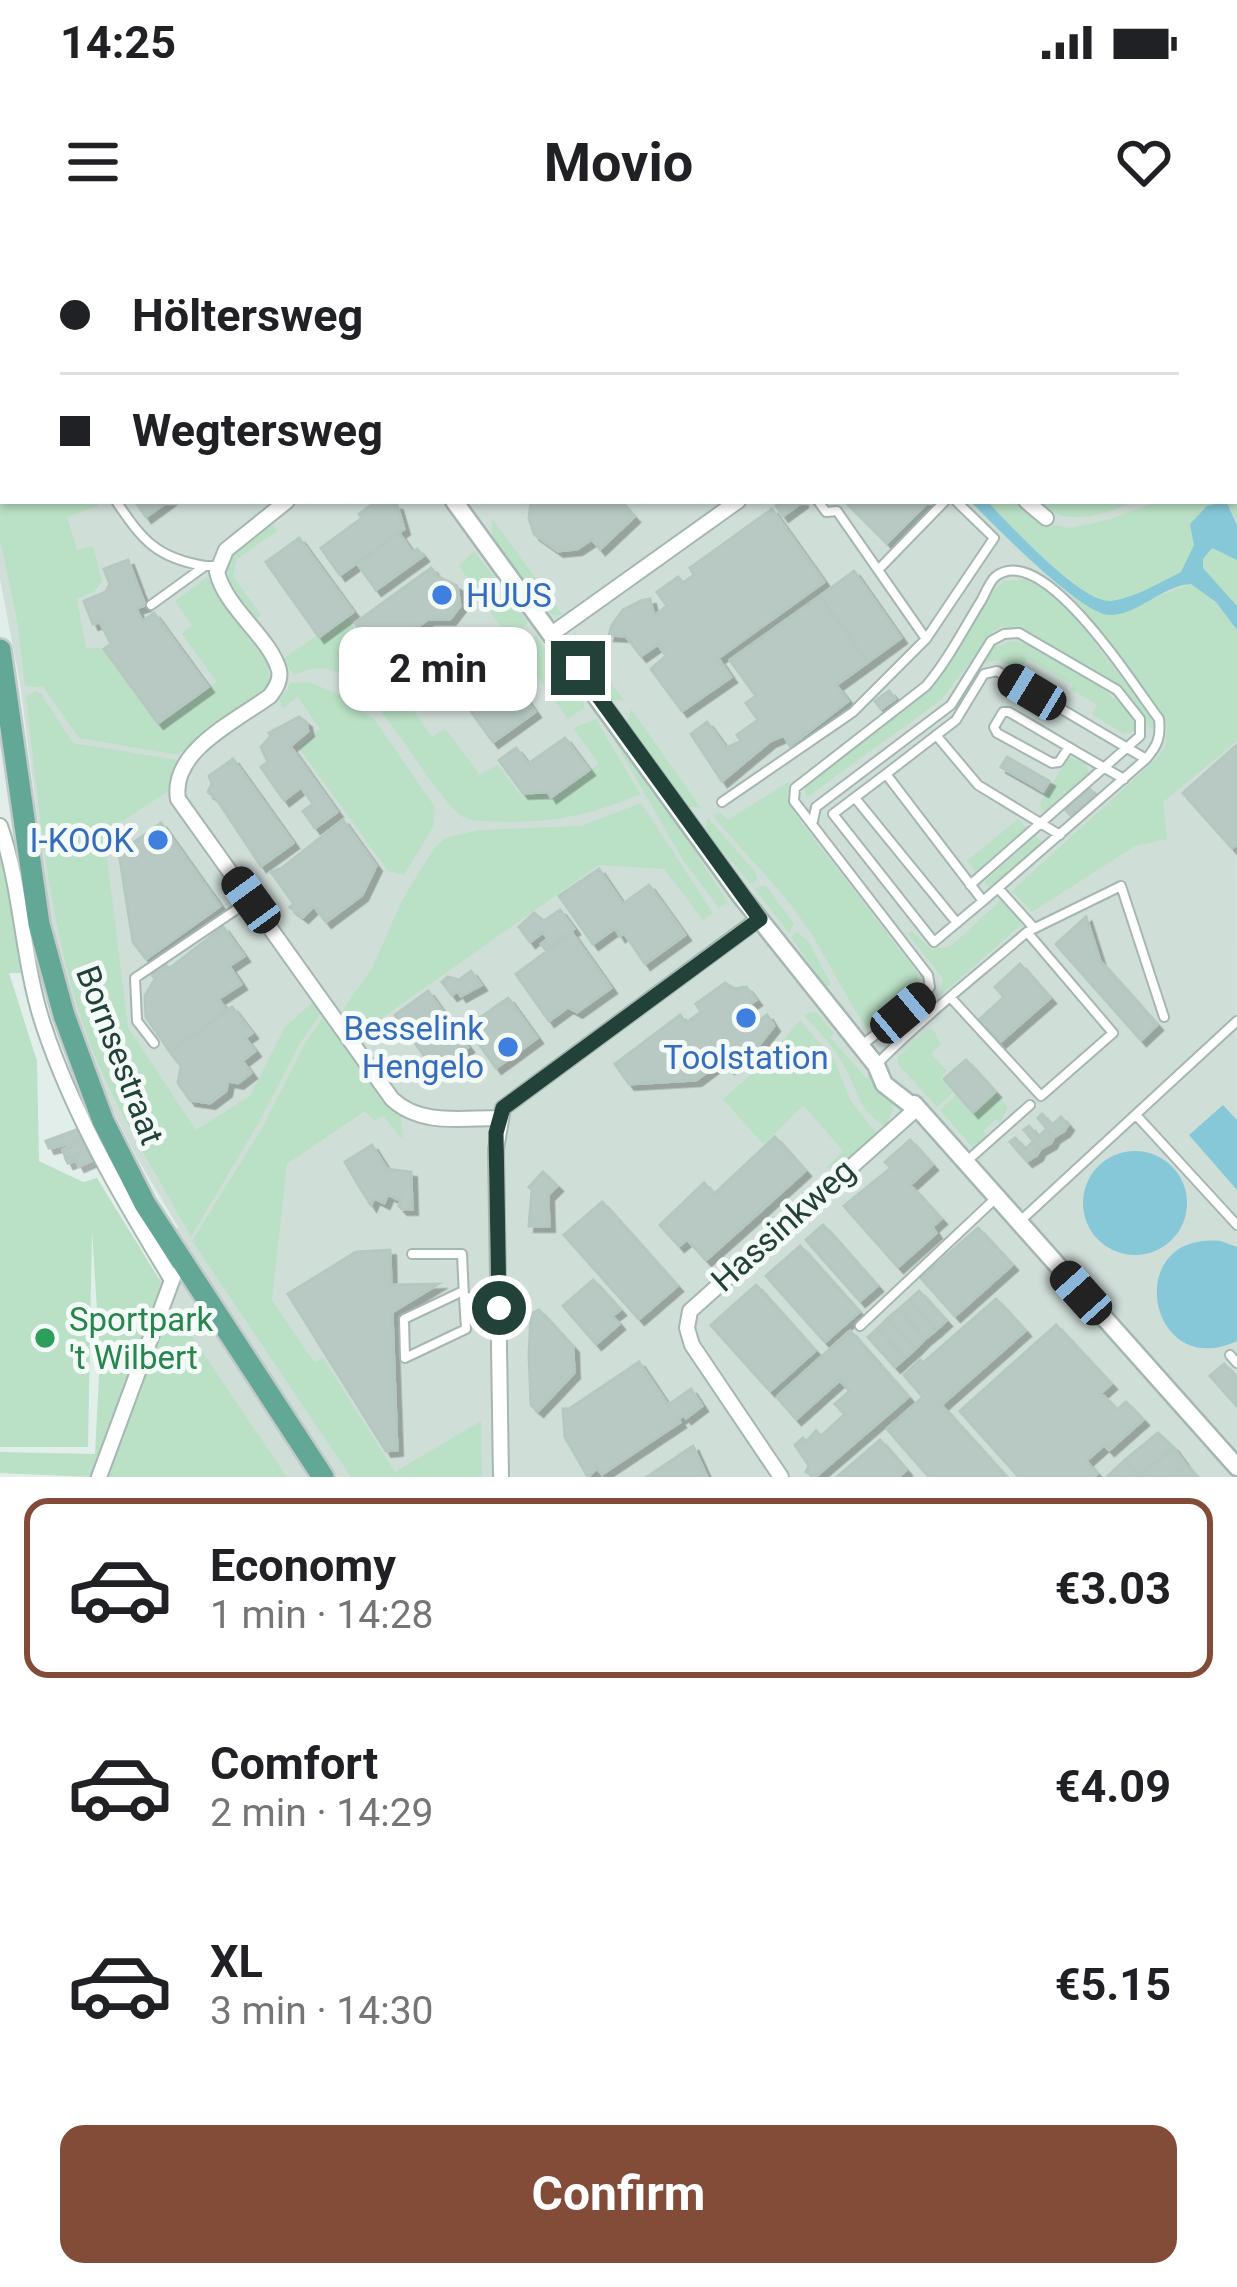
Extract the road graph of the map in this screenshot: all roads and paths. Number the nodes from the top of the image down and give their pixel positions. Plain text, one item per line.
1 (118, 504) edge
2 (283, 504) edge
3 (456, 504) edge
4 (734, 504) edge
5 (820, 504) edge
6 (942, 504) edge
7 (959, 504) edge
8 (1030, 504) edge
9 (1046, 518) dead end
10 (212, 566) junction
11 (878, 570) junction
12 (151, 605) dead end
13 (553, 633) junction
14 (926, 639) junction
15 (0, 650) edge
16 (6, 733) edge
17 (936, 735) junction
18 (1069, 747) junction
19 (1128, 748) junction
20 (1146, 760) junction
21 (1105, 768) junction
22 (886, 774) junction
23 (1124, 779) junction
24 (855, 798) junction
25 (722, 802) dead end
26 (812, 823) junction
27 (1042, 824) junction
28 (0, 826) edge
29 (1060, 835) junction
30 (970, 885) junction
31 (998, 887) junction
32 (251, 900) junction
33 (983, 901) junction
34 (760, 919) junction
35 (956, 923) junction
36 (1030, 930) junction
37 (951, 998) junction
38 (1164, 1017) dead end
39 (1237, 1021) edge
40 (154, 1043) dead end
41 (860, 1047) junction
42 (876, 1065) junction
43 (1030, 1105) dead end
44 (916, 1109) junction
45 (1136, 1114) junction
46 (499, 1118) junction
47 (970, 1159) junction
48 (996, 1198) junction
49 (1018, 1223) junction
50 (1237, 1225) edge
51 (412, 1254) dead end
52 (176, 1270) junction
53 (463, 1294) junction
54 (499, 1304) junction
55 (526, 1308) dead end
56 (860, 1326) dead end
57 (299, 1437) junction
58 (1237, 1467) edge
59 (99, 1477) edge
60 (323, 1477) edge
61 (334, 1477) edge
62 (501, 1477) edge
63 (781, 1477) edge

1 - 10 lane
2 - 10 street
3 - 13 street
4 - 13 street
5 - 11 lane
6 - 11 lane
7 - 14 lane
8 - 9 street
10 - 12 lane
10 - 32 street
11 - 14 lane
13 - 34 street
14 - 25 lane
15 - 16 main road, Bornsestraat
16 - 52 main road, Bornsestraat
17 - 19 lane
17 - 22 lane
17 - 27 lane
18 - 18 lane
18 - 21 lane
19 - 20 lane
19 - 21 lane
19 - 26 lane
20 - 23 lane
20 - 26 lane
21 - 23 lane
21 - 27 lane
22 - 24 lane
22 - 30 lane
23 - 29 lane
24 - 35 lane
24 - 35 lane
26 - 41 lane
27 - 29 lane
27 - 30 lane
28 - 52 street, Bornsestraat
29 - 31 lane
30 - 33 lane
31 - 33 lane
31 - 36 lane
32 - 40 lane
32 - 46 street
33 - 35 lane
34 - 41 street
34 - 46 street
36 - 37 lane
36 - 37 lane
36 - 38 lane
37 - 42 lane
39 - 45 lane
41 - 42 street
42 - 44 street
43 - 47 lane
44 - 47 street
44 - 63 street, Hassinkweg
45 - 49 lane
45 - 50 lane
46 - 54 street
47 - 48 street
48 - 49 street
48 - 56 lane
49 - 58 street
51 - 53 lane
52 - 57 main road, Bornsestraat
52 - 59 street
53 - 53 lane
53 - 54 lane
54 - 55 lane
54 - 62 street
57 - 60 main road, Bornsestraat
57 - 61 main road, Bornsestraat

